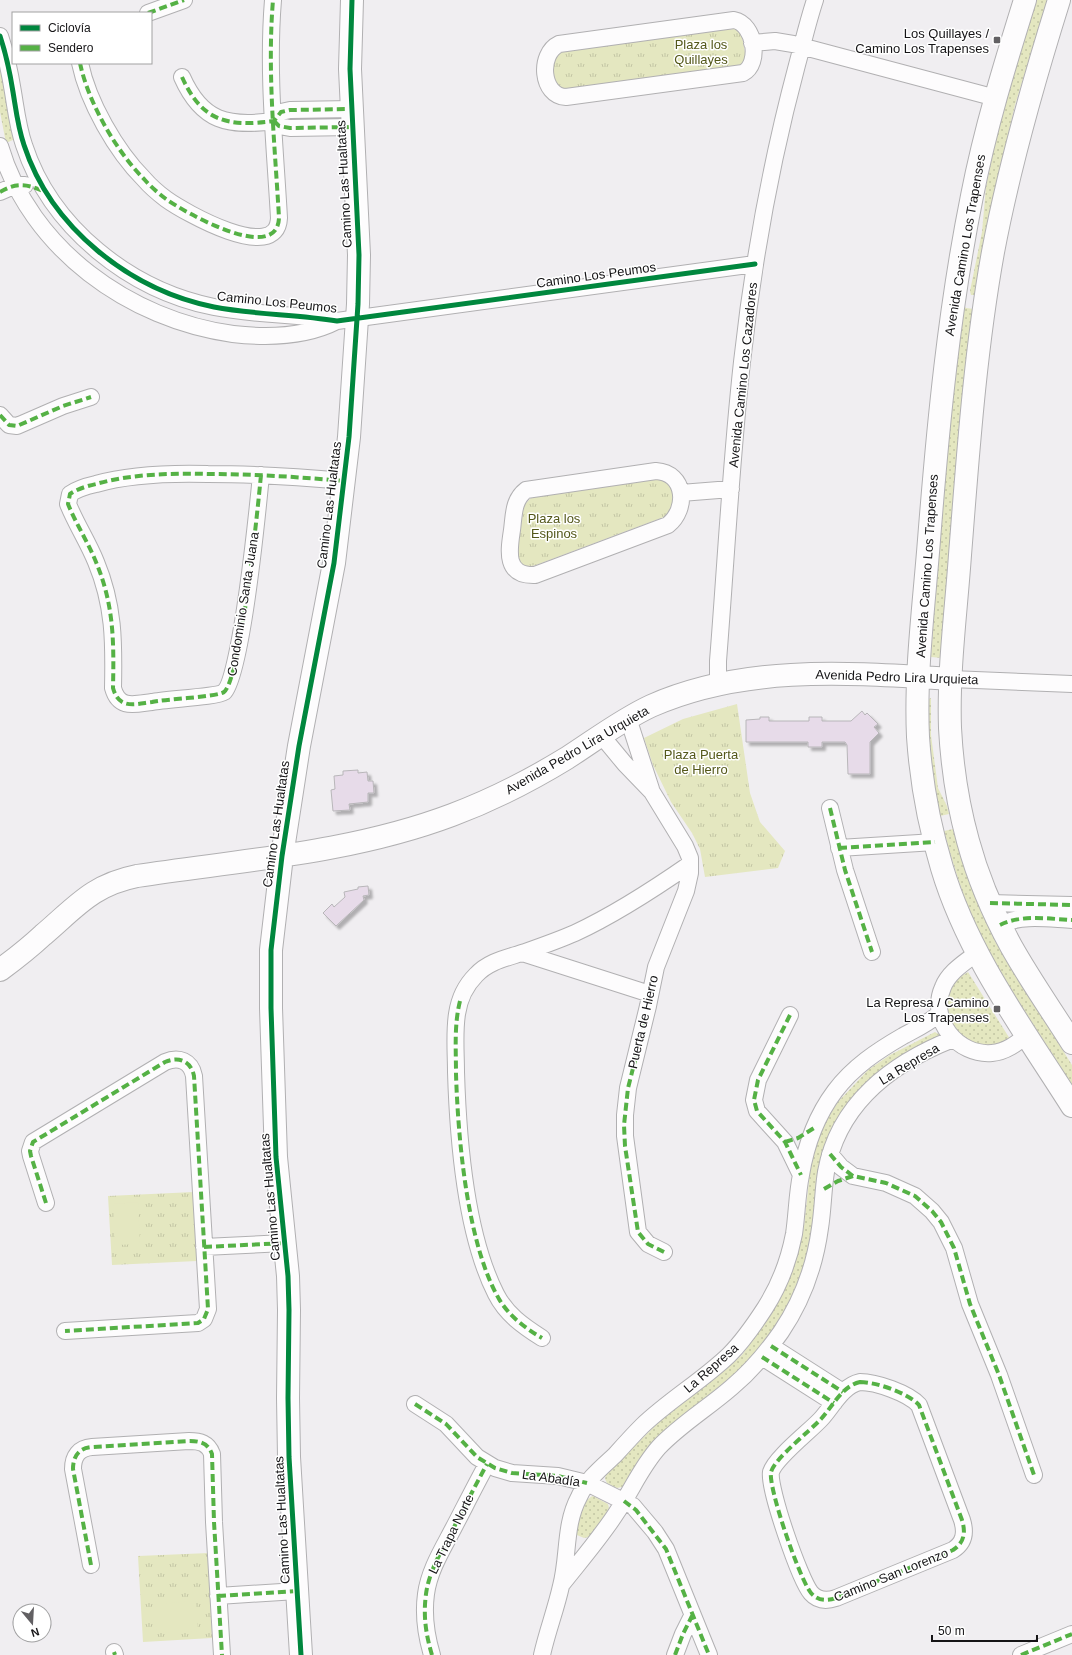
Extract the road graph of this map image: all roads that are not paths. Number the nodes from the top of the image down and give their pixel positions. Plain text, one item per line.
1 (184, 0) edge
2 (273, 0) edge
3 (352, 0) edge
4 (815, 0) edge
5 (1025, 0) edge
6 (1059, 0) edge
7 (151, 12) edge
8 (0, 36) edge
9 (752, 43) junction
10 (802, 46) junction
11 (80, 64) edge
12 (182, 77) dead end
13 (996, 98) junction
14 (352, 118) junction
15 (274, 121) junction
16 (0, 146) edge
17 (16, 185) junction
18 (0, 192) edge
19 (47, 193) junction
20 (756, 264) junction
21 (956, 285) junction
22 (986, 301) junction
23 (347, 320) junction
24 (91, 397) dead end
25 (0, 415) edge
26 (261, 475) junction
27 (344, 480) junction
28 (731, 489) junction
29 (681, 493) junction
30 (918, 677) junction
31 (951, 679) junction
32 (718, 684) junction
33 (1072, 684) edge
34 (628, 718) junction
35 (601, 735) junction
36 (652, 792) junction
37 (830, 808) dead end
38 (935, 842) junction
39 (839, 848) junction
40 (282, 856) junction
41 (690, 864) junction
42 (990, 903) junction
43 (1072, 905) edge
44 (1072, 920) edge
45 (1000, 925) junction
46 (872, 952) dead end
47 (522, 953) junction
48 (978, 953) junction
49 (0, 970) edge
50 (650, 994) junction
51 (940, 1013) junction
52 (790, 1015) dead end
53 (1027, 1035) junction
54 (953, 1039) junction
55 (1072, 1043) edge
56 (1072, 1106) edge
57 (814, 1128) junction
58 (785, 1142) junction
59 (830, 1154) junction
60 (801, 1175) junction
61 (853, 1176) junction
62 (824, 1189) junction
63 (46, 1203) dead end
64 (285, 1243) junction
65 (204, 1247) junction
66 (664, 1252) dead end
67 (64, 1331) dead end
68 (542, 1338) dead end
69 (767, 1351) junction
70 (838, 1398) junction
71 (416, 1404) dead end
72 (487, 1464) junction
73 (1034, 1475) dead end
74 (588, 1483) junction
75 (624, 1501) junction
76 (91, 1565) dead end
77 (562, 1585) junction
78 (297, 1591) junction
79 (218, 1596) junction
80 (692, 1616) junction
81 (1072, 1634) edge
82 (222, 1655) edge
83 (301, 1655) edge
84 (432, 1655) edge
85 (542, 1655) edge
86 (675, 1655) edge
87 (709, 1655) edge
88 (1021, 1655) edge

1 - 7 street
2 - 15 street
3 - 14 main road, Camino Las Hualtatas
4 - 10 street, Avenida Camino Los Cazadores
5 - 13 main road, Avenida Camino Los Trapenses
6 - 22 main road
8 - 19 street, Camino Los Peumos
9 - 9 street
9 - 10 street
10 - 13 street
10 - 20 street, Avenida Camino Los Cazadores
11 - 15 street
12 - 15 street
13 - 21 main road, Avenida Camino Los Trapenses
14 - 15 street
14 - 23 main road, Camino Las Hualtatas
16 - 17 street, Camino Los Peumos
17 - 18 street
17 - 19 street
17 - 23 street, Camino Los Peumos
19 - 23 street, Camino Los Peumos
20 - 23 street, Camino Los Peumos
20 - 28 street, Avenida Camino Los Cazadores
21 - 22 main road
21 - 30 main road, Avenida Camino Los Trapenses
22 - 31 main road
23 - 27 main road, Camino Las Hualtatas
24 - 25 street
26 - 26 street, Condominio Santa Juana
26 - 27 street, Condominio Santa Juana
27 - 40 main road, Camino Las Hualtatas
28 - 29 street
28 - 32 street, Avenida Camino Los Cazadores
29 - 29 street
30 - 31 main road, Avenida Pedro Lira Urquieta
30 - 32 main road, Avenida Pedro Lira Urquieta
30 - 38 main road, Avenida Camino Los Trapenses
31 - 33 street, Avenida Pedro Lira Urquieta
31 - 42 main road
32 - 34 main road, Avenida Pedro Lira Urquieta
34 - 35 main road, Avenida Pedro Lira Urquieta
34 - 36 street, Puerta de Hierro
35 - 36 street, Puerta de Hierro
35 - 40 main road, Avenida Pedro Lira Urquieta
36 - 41 street, Puerta de Hierro
37 - 39 street
38 - 39 street
38 - 48 main road, Avenida Camino Los Trapenses
39 - 46 street
40 - 49 main road, Avenida Pedro Lira Urquieta
40 - 64 main road, Camino Las Hualtatas
41 - 47 street
41 - 50 street, Puerta de Hierro
42 - 43 street
42 - 45 main road
44 - 45 street
45 - 55 main road
47 - 50 street
47 - 68 street
48 - 51 street, La Represa
48 - 53 main road, Avenida Camino Los Trapenses
50 - 66 street, Puerta de Hierro
51 - 54 street, La Represa
51 - 57 street, La Represa
52 - 58 street
53 - 54 street, La Represa
53 - 56 main road, Avenida Camino Los Trapenses
54 - 59 street, La Represa
57 - 58 street
57 - 60 street, La Represa
58 - 60 street
59 - 61 street
59 - 62 street, La Represa
60 - 74 street, La Represa
61 - 62 street
61 - 73 street
62 - 69 street, La Represa
63 - 65 street
64 - 65 street
64 - 78 main road, Camino Las Hualtatas
65 - 67 street
69 - 70 street
69 - 75 street, La Represa
70 - 70 street, Camino San Lorenzo
71 - 72 street, La Abadía
72 - 74 street, La Abadía
72 - 84 street, La Trapa Norte
74 - 75 street, La Abadía
74 - 77 street, La Represa
75 - 77 street, La Represa
75 - 80 street, La Abadía
76 - 79 street
77 - 85 street, La Represa
78 - 79 street, Camino Las Hualtatas
78 - 83 main road, Camino Las Hualtatas
79 - 82 street
80 - 86 street
80 - 87 street, La Abadía
81 - 88 street

